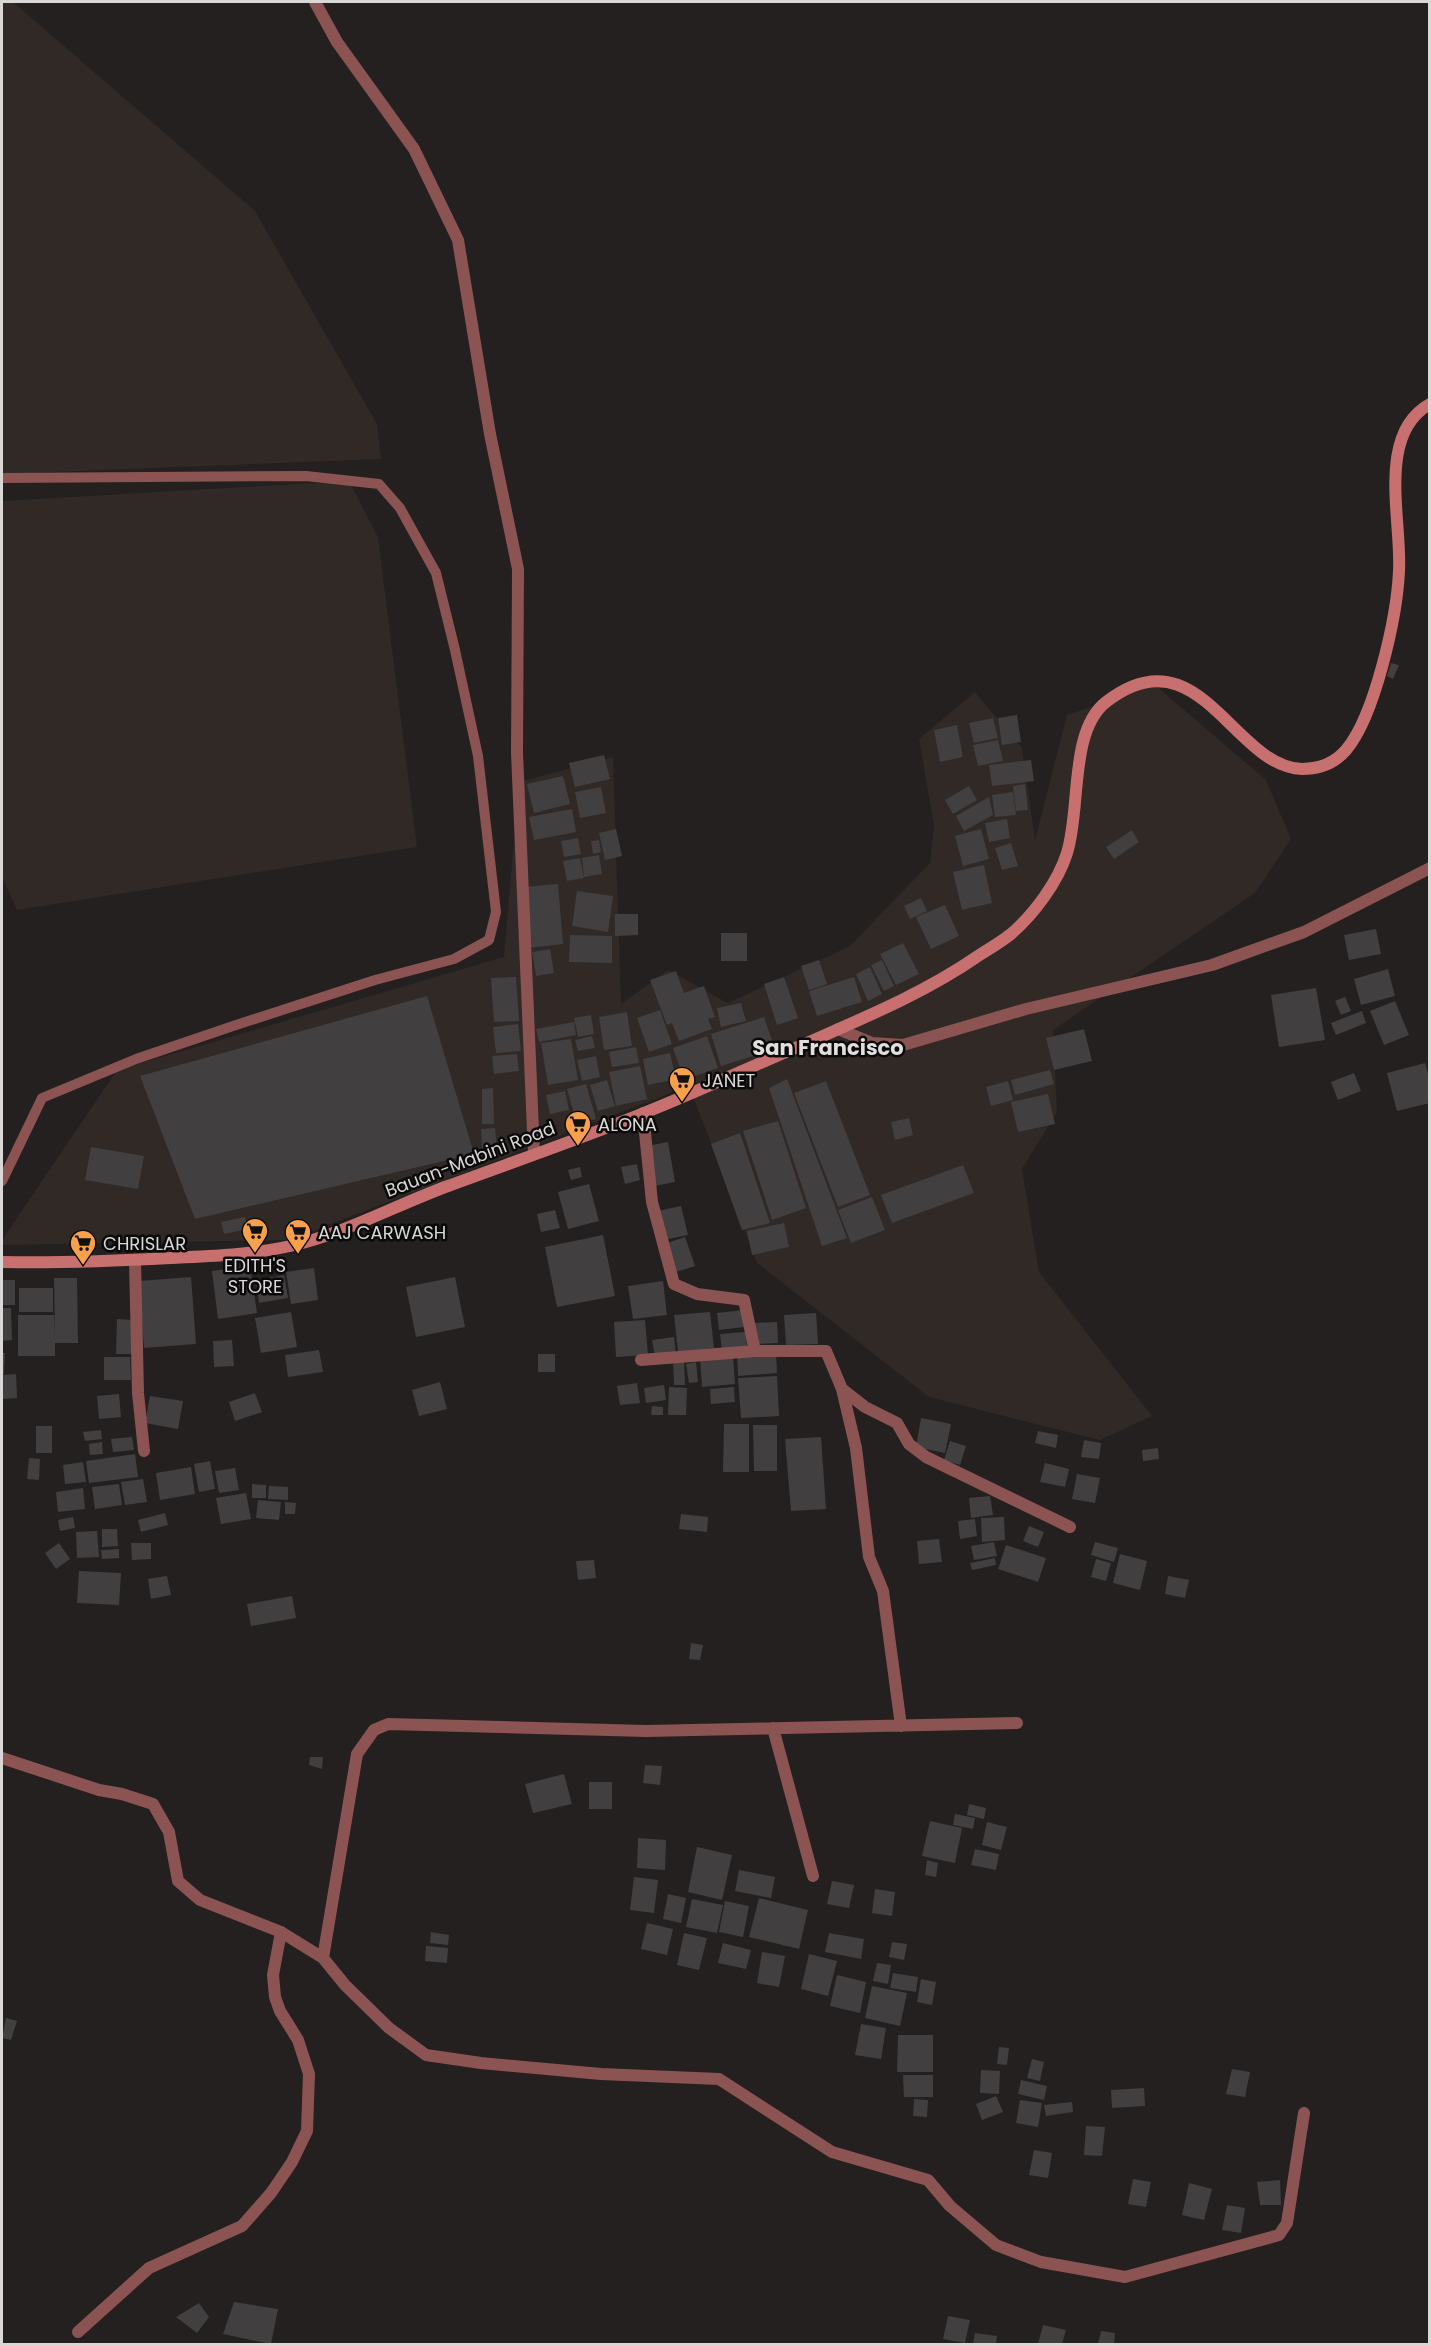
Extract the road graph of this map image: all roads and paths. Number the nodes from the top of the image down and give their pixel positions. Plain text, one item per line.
1 (315, 2) edge
2 (1430, 404) edge
3 (2, 478) edge
4 (1430, 868) edge
5 (838, 1029) junction
6 (643, 1113) junction
7 (534, 1154) junction
8 (2, 1181) edge
9 (135, 1260) junction
10 (2, 1262) edge
11 (755, 1351) junction
12 (641, 1360) dead end
13 (842, 1389) junction
14 (144, 1451) dead end
15 (1070, 1527) dead end
16 (1017, 1724) dead end
17 (901, 1726) junction
18 (773, 1728) junction
19 (2, 1758) edge
20 (813, 1876) dead end
21 (281, 1932) junction
22 (323, 1958) junction
23 (1304, 2113) dead end
24 (78, 2332) dead end

1 - 7 street
2 - 5 main road, Bauan-Mabini Road
3 - 8 lane
4 - 5 street
5 - 6 main road, Bauan-Mabini Road
6 - 7 main road, Bauan-Mabini Road
6 - 11 street
7 - 9 main road, Bauan-Mabini Road
9 - 10 main road, Bauan-Mabini Road
9 - 14 street
11 - 12 street
11 - 13 street
13 - 15 street
13 - 17 street
16 - 17 street
17 - 18 street
18 - 20 street
18 - 22 street
19 - 21 street
21 - 22 street
21 - 24 street
22 - 23 street

